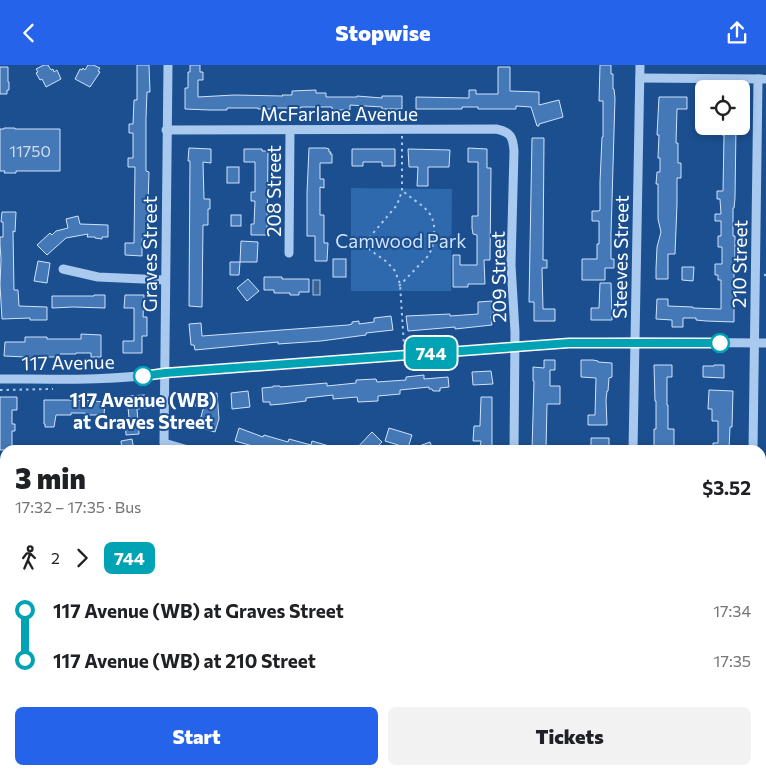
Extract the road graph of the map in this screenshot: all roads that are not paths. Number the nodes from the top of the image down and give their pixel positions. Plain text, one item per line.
1 (168, 65) edge
2 (640, 65) edge
3 (640, 78) junction
4 (762, 79) edge
5 (166, 129) junction
6 (290, 129) junction
7 (510, 134) joint
8 (761, 196) edge
9 (289, 253) dead end
10 (63, 269) dead end
11 (165, 280) junction
12 (635, 342) junction
13 (754, 343) junction
14 (766, 343) edge
15 (515, 347) junction
16 (165, 373) junction
17 (0, 379) edge
18 (171, 445) edge
19 (514, 445) edge
20 (633, 445) edge
21 (753, 445) edge

1 - 5 street, Graves Street
2 - 3 street, Steeves Street
3 - 4 street
3 - 12 street, Steeves Street
4 - 8 street, 210 Street
5 - 6 street, McFarlane Avenue
5 - 11 street, Graves Street
6 - 7 street, McFarlane Avenue
6 - 9 street, 208 Street
7 - 15 street, 209 Street
8 - 13 street, 210 Street
10 - 11 street
11 - 16 street, Graves Street
12 - 13 street, 117 Avenue
12 - 15 street, 117 Avenue
12 - 20 street, Steeves Street
13 - 14 street, 117 Avenue
13 - 21 street, 210 Street
15 - 16 street, 117 Avenue
15 - 19 street, 209 Street
16 - 17 street, 117 Avenue
16 - 18 street, Graves Street

